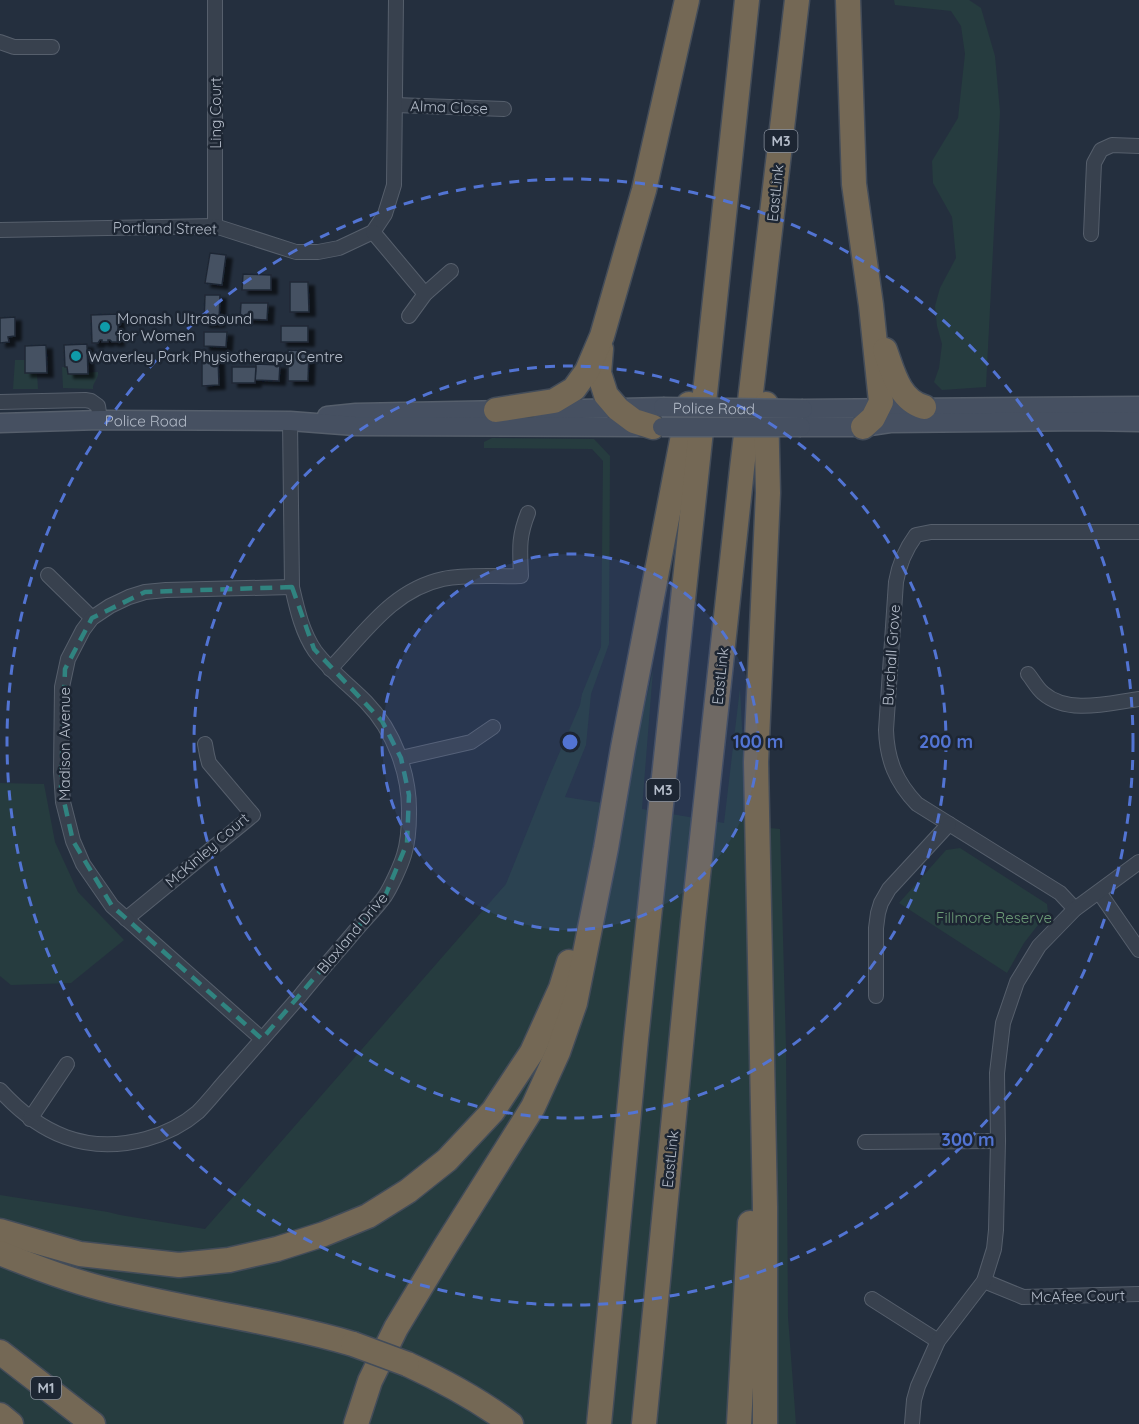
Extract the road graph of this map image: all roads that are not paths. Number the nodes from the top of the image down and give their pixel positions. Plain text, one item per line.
1 (215, 0) edge
2 (396, 0) edge
3 (687, 0) edge
4 (747, 0) edge
5 (797, 0) edge
6 (848, 0) edge
7 (0, 42) edge
8 (52, 47) dead end
9 (395, 105) junction
10 (504, 109) dead end
11 (1139, 146) edge
12 (730, 156) junction
13 (215, 226) junction
14 (0, 230) edge
15 (373, 232) junction
16 (1091, 234) dead end
17 (451, 271) dead end
18 (765, 282) junction
19 (425, 294) junction
20 (871, 305) junction
21 (410, 316) dead end
22 (602, 336) junction
23 (2, 405) edge
24 (1139, 405) edge
25 (924, 407) junction
26 (879, 408) junction
27 (618, 409) junction
28 (496, 410) junction
29 (802, 418) junction
30 (100, 420) junction
31 (659, 420) junction
32 (290, 421) junction
33 (1139, 422) edge
34 (0, 423) edge
35 (863, 427) junction
36 (528, 513) dead end
37 (1139, 532) edge
38 (48, 575) dead end
39 (292, 587) junction
40 (92, 618) junction
41 (330, 669) junction
42 (1028, 674) dead end
43 (1139, 699) edge
44 (493, 727) dead end
45 (205, 744) dead end
46 (401, 758) junction
47 (949, 824) junction
48 (606, 848) junction
49 (1139, 862) edge
50 (1099, 892) junction
51 (1075, 909) junction
52 (126, 919) junction
53 (1139, 950) edge
54 (760, 981) junction
55 (876, 996) dead end
56 (262, 1039) junction
57 (67, 1064) dead end
58 (0, 1090) edge
59 (30, 1119) junction
60 (998, 1141) junction
61 (866, 1142) dead end
62 (0, 1231) edge
63 (0, 1253) edge
64 (984, 1281) junction
65 (1139, 1294) edge
66 (872, 1299) dead end
67 (938, 1341) junction
68 (0, 1352) edge
69 (0, 1415) edge
70 (11, 1424) edge
71 (93, 1424) edge
72 (356, 1424) edge
73 (512, 1424) edge
74 (599, 1424) edge
75 (644, 1424) edge
76 (739, 1424) edge
77 (765, 1424) edge
78 (912, 1424) edge

1 - 13 street, Ling Court
2 - 9 street
3 - 22 highway
4 - 12 highway, M3
5 - 18 highway, EastLink / M3
6 - 20 highway
7 - 8 street
9 - 10 street, Alma Close
9 - 15 street
11 - 16 street
12 - 48 highway
12 - 74 highway, M3
13 - 14 street, Portland Street
13 - 15 street, Portland Street
15 - 19 street
17 - 19 street
18 - 54 highway
18 - 75 highway, EastLink / M3
19 - 21 street
20 - 25 highway
20 - 26 highway
22 - 27 highway
22 - 28 highway
23 - 30 street
24 - 25 main road, Police Road
25 - 26 main road, Police Road
26 - 29 main road, Police Road
26 - 35 highway
27 - 28 main road, Police Road
27 - 31 highway
28 - 32 main road, Police Road
29 - 31 main road, Police Road, bridge
29 - 35 main road, Police Road
30 - 32 main road, Police Road
30 - 34 main road, Police Road
31 - 32 main road, Police Road
32 - 39 street, Blaxland Drive
33 - 35 main road, Police Road
36 - 41 street
37 - 47 street, Burchall Grove
38 - 40 street
39 - 40 street, Madison Avenue
39 - 41 street, Blaxland Drive
40 - 52 street, Madison Avenue
41 - 46 street, Blaxland Drive
42 - 43 street
44 - 46 street
45 - 52 street, McKinley Court
46 - 56 street, Blaxland Drive
47 - 51 street, Burchall Grove
47 - 55 street
48 - 62 highway
48 - 72 highway
49 - 50 street
50 - 51 street
50 - 53 street
51 - 60 street
52 - 56 street, Madison Avenue
54 - 76 highway
54 - 77 highway
56 - 59 street, Blaxland Drive
57 - 59 street
58 - 59 street, Blaxland Drive
60 - 61 street
60 - 64 street
63 - 73 highway, bridge
64 - 65 street, McAfee Court
64 - 67 street
66 - 67 street
67 - 78 street
68 - 71 highway, M1
69 - 70 highway

